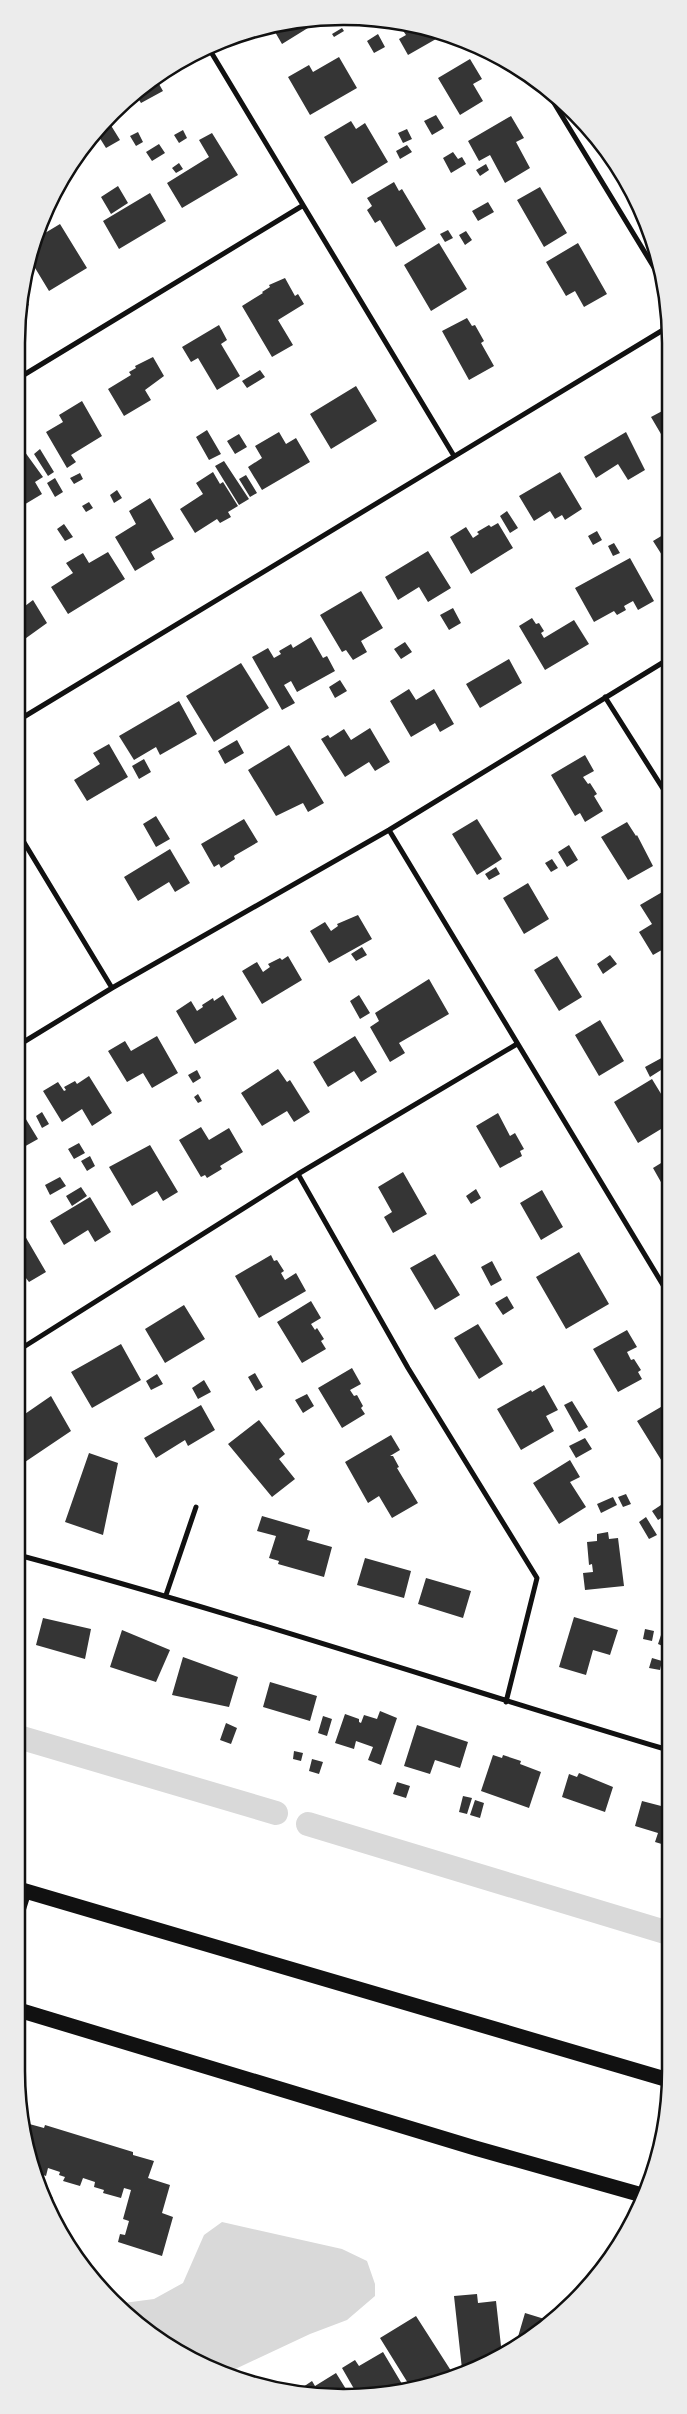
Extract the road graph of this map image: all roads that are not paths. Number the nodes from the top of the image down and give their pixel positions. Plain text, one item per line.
1 (212, 54) edge
2 (556, 105) edge
3 (302, 206) junction
4 (652, 264) edge
5 (661, 331) edge
6 (25, 374) edge
7 (454, 456) junction
8 (662, 663) edge
9 (605, 697) junction
10 (25, 716) edge
11 (662, 787) edge
12 (389, 830) junction
13 (25, 844) edge
14 (112, 988) junction
15 (25, 1041) edge
16 (518, 1044) junction
17 (298, 1174) junction
18 (662, 1283) edge
19 (25, 1346) edge
20 (196, 1507) dead end
21 (25, 1557) edge
22 (166, 1595) junction
23 (506, 1702) junction
24 (662, 1748) edge
25 (26, 1891) edge
26 (25, 2012) edge
27 (662, 2078) edge
28 (637, 2194) edge

1 - 3 street
2 - 4 street
3 - 6 street
3 - 7 street
5 - 7 street
7 - 10 street
8 - 9 street
9 - 11 street
9 - 12 street
12 - 14 street
12 - 16 street
13 - 14 street
14 - 15 street
16 - 17 street
16 - 18 street
17 - 19 street
17 - 23 street
20 - 22 street
21 - 22 street
22 - 23 street
23 - 24 street
25 - 27 highway
26 - 28 highway

